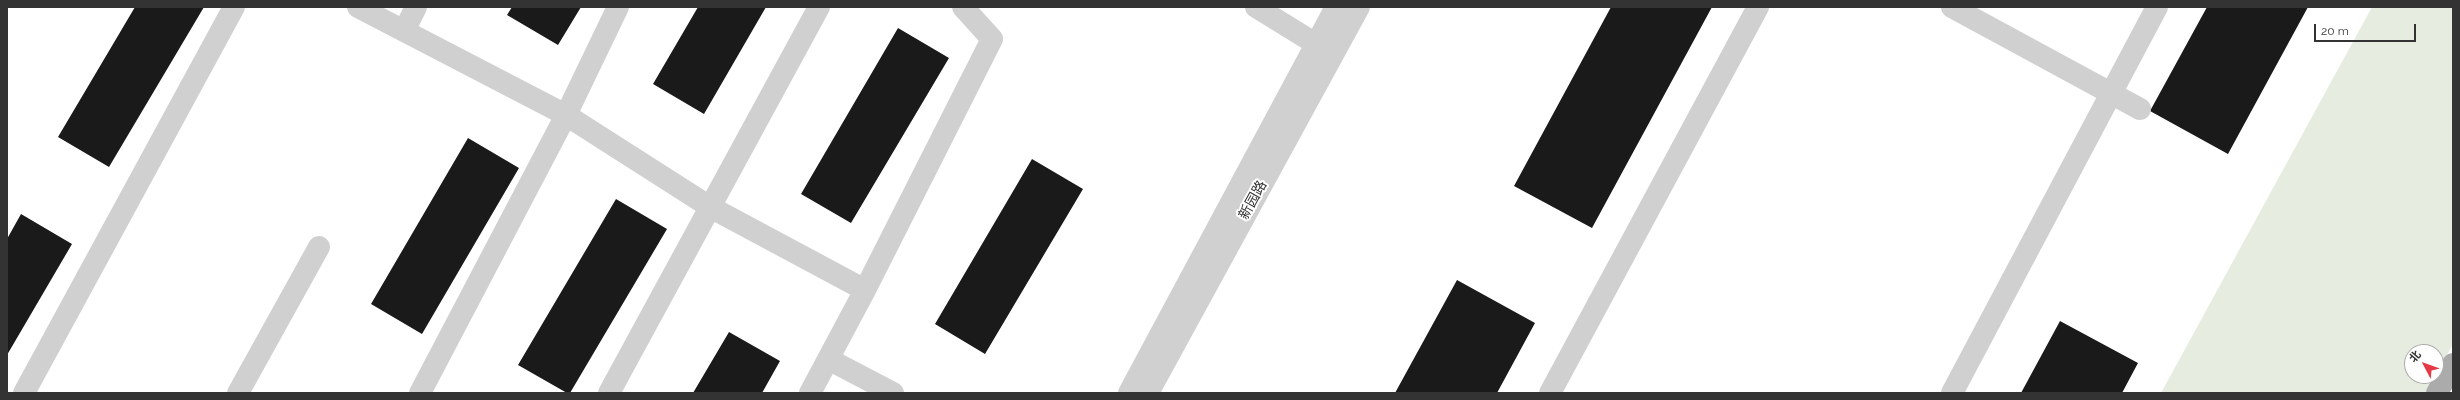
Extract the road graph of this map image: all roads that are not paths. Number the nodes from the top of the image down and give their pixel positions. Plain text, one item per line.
1 (234, 7) edge
2 (358, 7) edge
3 (416, 7) edge
4 (618, 7) edge
5 (818, 7) edge
6 (963, 7) edge
7 (1256, 7) edge
8 (1336, 7) edge
9 (1359, 7) edge
10 (1758, 7) edge
11 (1952, 7) edge
12 (2157, 7) edge
13 (404, 31) junction
14 (1325, 48) junction
15 (2110, 92) junction
16 (2140, 109) dead end
17 (566, 115) junction
18 (710, 207) junction
19 (319, 247) dead end
20 (865, 290) junction
21 (828, 359) junction
22 (2453, 364) edge
23 (24, 393) edge
24 (238, 393) edge
25 (420, 393) edge
26 (609, 393) edge
27 (810, 393) edge
28 (893, 393) edge
29 (1128, 393) edge
30 (1148, 393) edge
31 (1550, 393) edge
32 (1952, 393) edge
33 (2437, 393) edge

1 - 23 street
2 - 13 street
3 - 13 street
4 - 17 street
5 - 18 street
6 - 20 street
7 - 14 street
8 - 14 street, 新园路
9 - 14 street, 新园路
10 - 31 street
11 - 15 street
12 - 15 street
13 - 17 street
14 - 29 street, 新园路
14 - 30 street, 新园路
15 - 16 street
15 - 32 street
17 - 18 street
17 - 25 street
18 - 20 street
18 - 26 street
19 - 24 street
20 - 21 street
21 - 27 street
21 - 28 street
22 - 33 main road

